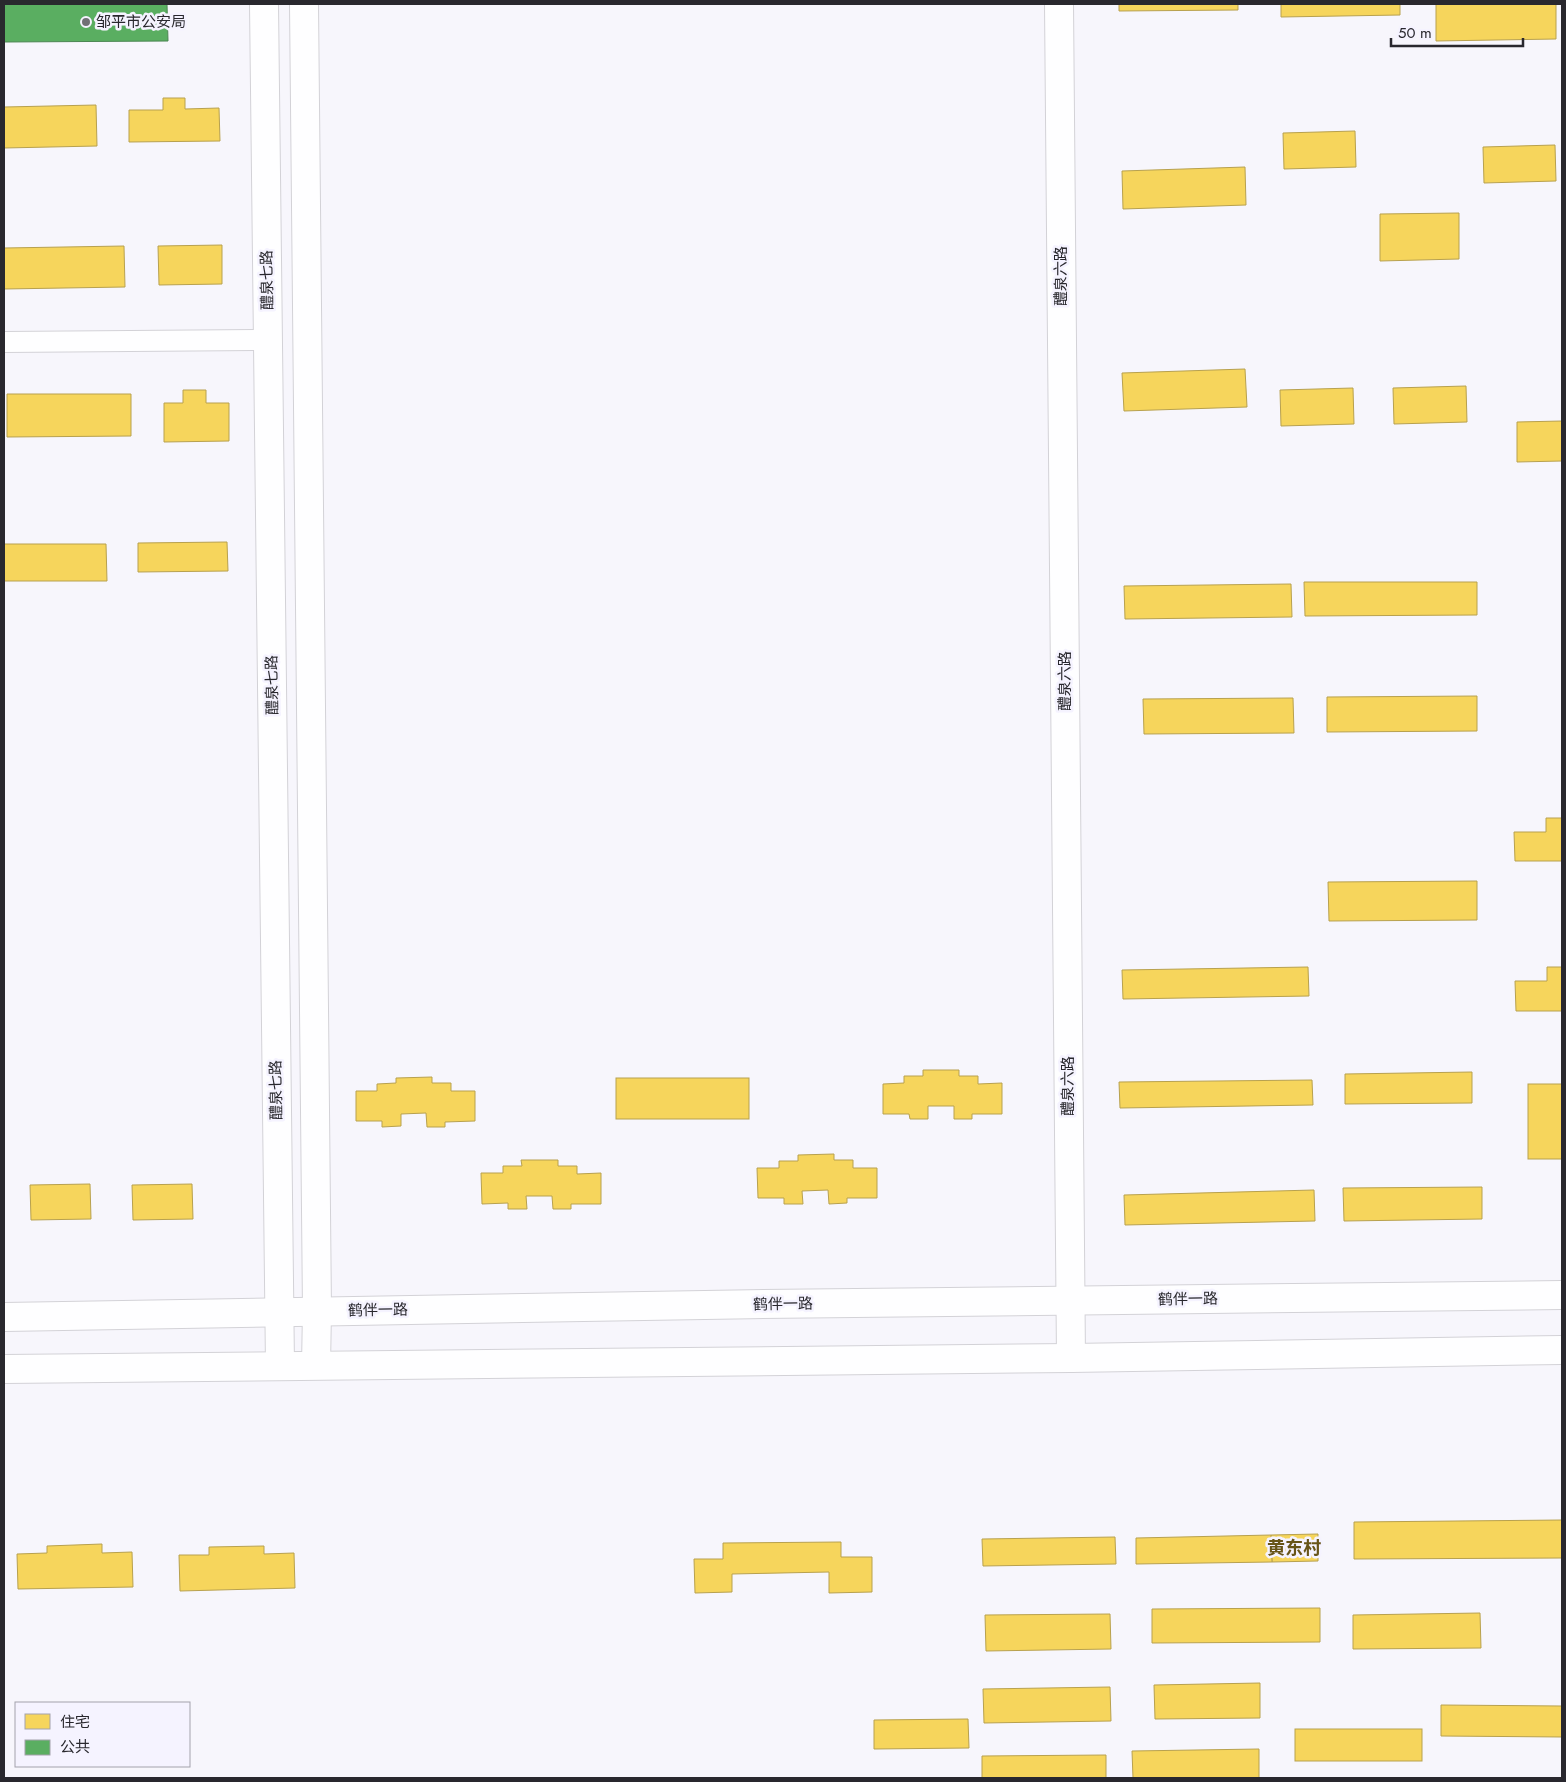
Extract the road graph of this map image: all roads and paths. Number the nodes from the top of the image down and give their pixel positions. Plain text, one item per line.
1 (264, 4) edge
2 (304, 4) edge
3 (1059, 4) edge
4 (268, 340) junction
5 (4, 342) edge
6 (1562, 1295) edge
7 (1070, 1300) junction
8 (279, 1311) junction
9 (318, 1311) junction
10 (4, 1317) edge
11 (1562, 1350) edge
12 (1071, 1358) junction
13 (316, 1365) junction
14 (280, 1366) junction
15 (4, 1369) edge

1 - 4 main road, 醴泉七路
2 - 9 main road
3 - 7 main road, 醴泉六路
4 - 5 street
4 - 8 main road, 醴泉七路
6 - 7 main road, 鹤伴一路
7 - 9 main road, 鹤伴一路
7 - 12 main road, 醴泉六路
8 - 9 main road, 鹤伴一路
8 - 10 main road, 鹤伴一路
8 - 14 main road, 醴泉七路
9 - 13 main road
11 - 12 main road
12 - 13 main road
13 - 14 main road
14 - 15 main road

